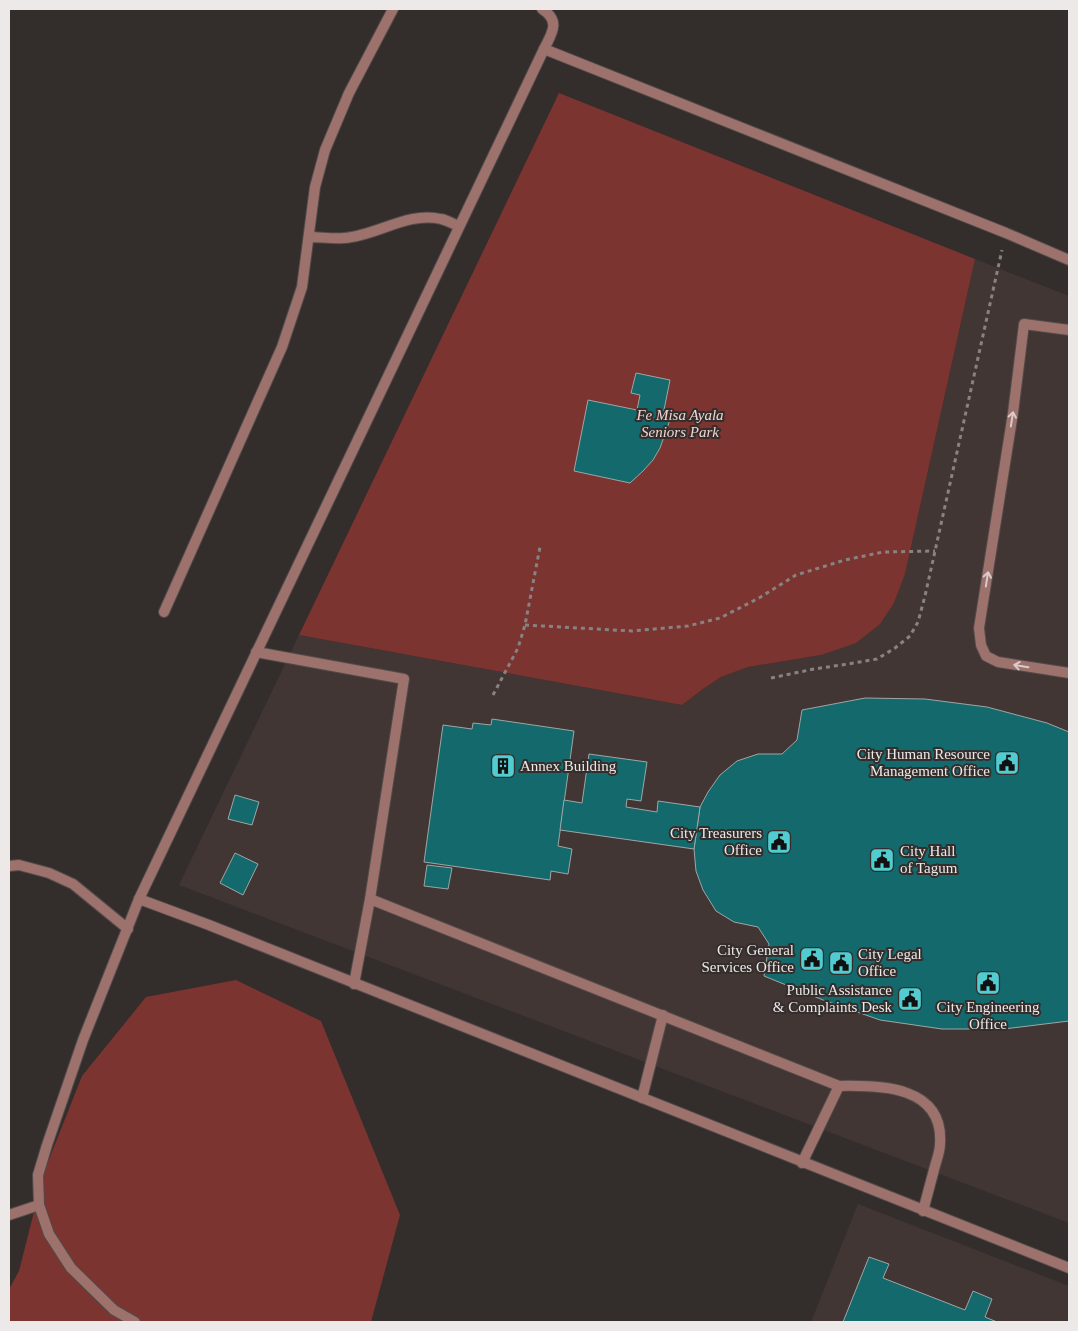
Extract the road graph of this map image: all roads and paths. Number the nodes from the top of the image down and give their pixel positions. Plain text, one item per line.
1 (394, 9) edge
2 (542, 9) edge
3 (544, 49) junction
4 (459, 226) junction
5 (1006, 232) junction
6 (309, 237) junction
7 (1069, 260) edge
8 (1069, 330) edge
9 (540, 547) dead end
10 (935, 551) junction
11 (164, 612) dead end
12 (525, 624) junction
13 (256, 652) junction
14 (1069, 674) edge
15 (771, 678) dead end
16 (493, 695) dead end
17 (9, 866) edge
18 (139, 899) junction
19 (370, 899) junction
20 (128, 929) junction
21 (354, 984) junction
22 (663, 1015) junction
23 (839, 1086) junction
24 (642, 1098) junction
25 (802, 1163) junction
26 (39, 1205) junction
27 (923, 1211) junction
28 (9, 1216) edge
29 (1069, 1268) edge
30 (135, 1322) edge

1 - 6 street
2 - 3 street
3 - 4 street
3 - 5 street
4 - 6 street
4 - 13 street
5 - 7 street
5 - 10 path
6 - 11 street
14 -> 8 street
9 - 12 path
10 - 12 path
10 - 15 path
12 - 16 path
13 - 18 street
13 - 19 street
17 - 20 street
18 - 20 street
18 - 21 street
19 - 21 street
19 - 22 street
20 - 26 street
21 - 24 street
22 - 23 street
22 - 24 street
23 - 25 street
23 - 27 street
24 - 25 street
25 - 27 street
26 - 28 street
26 - 30 street
27 - 29 street

